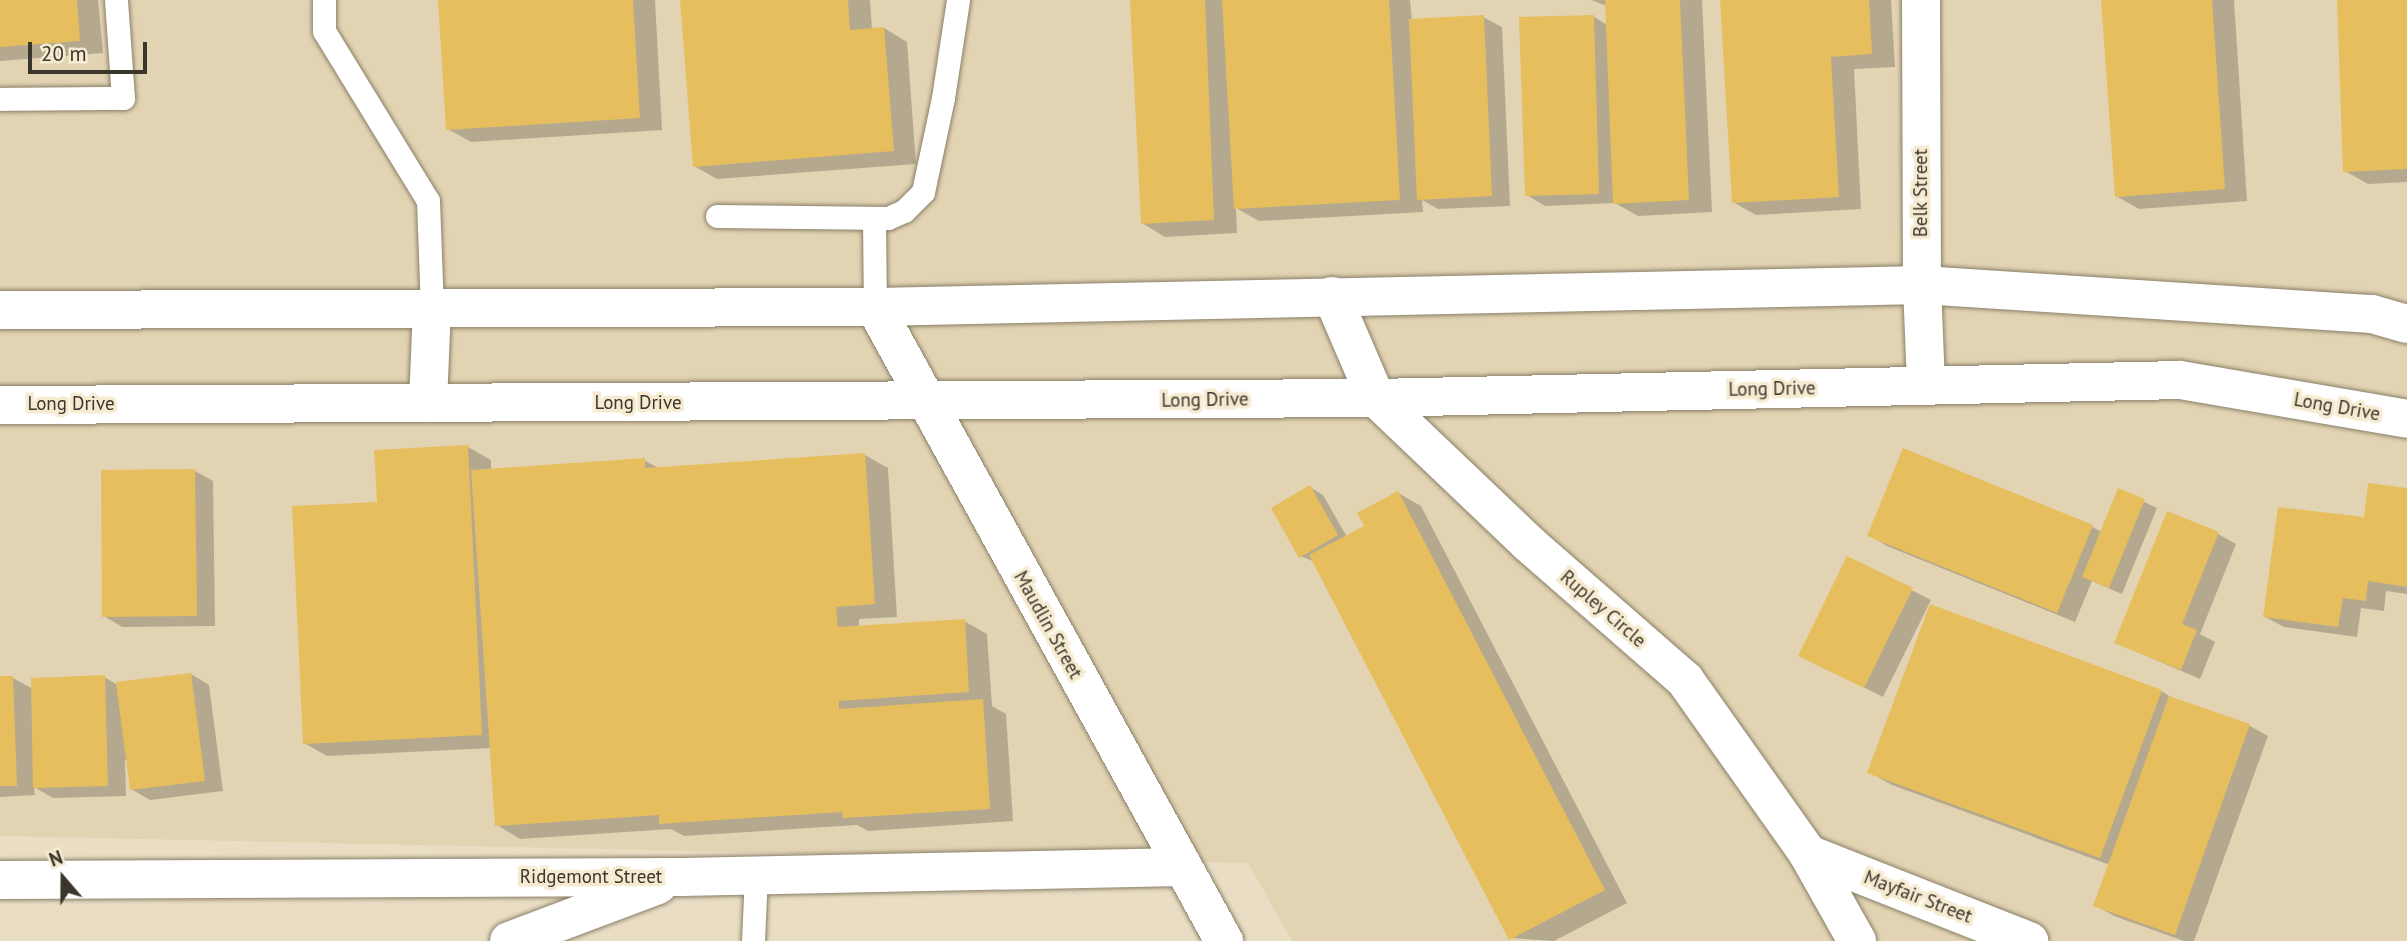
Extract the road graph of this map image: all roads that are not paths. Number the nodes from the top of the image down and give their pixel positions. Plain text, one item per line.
1 (116, 0) edge
2 (324, 0) edge
3 (958, 0) edge
4 (1921, 0) edge
5 (0, 99) edge
6 (717, 216) dead end
7 (874, 218) junction
8 (1922, 285) junction
9 (1332, 296) junction
10 (875, 307) junction
11 (432, 309) junction
12 (0, 310) edge
13 (2407, 324) edge
14 (1926, 386) junction
15 (1376, 398) junction
16 (925, 402) junction
17 (428, 403) junction
18 (0, 405) edge
19 (2407, 419) edge
20 (1808, 854) junction
21 (1183, 867) junction
22 (756, 875) junction
23 (681, 877) junction
24 (0, 880) edge
25 (522, 939) edge
26 (753, 941) edge
27 (1224, 941) edge
28 (1857, 941) edge
29 (2029, 941) edge

1 - 5 lane
2 - 11 lane
3 - 7 lane
4 - 8 main road, Belk Street
6 - 7 lane
7 - 10 lane
8 - 9 main road
8 - 13 main road
8 - 14 main road, Belk Street
9 - 10 main road
9 - 15 main road, Rupley Circle
10 - 11 main road
10 - 16 main road, Maudlin Street
11 - 12 main road
11 - 17 main road
14 - 15 main road, Long Drive
14 - 19 main road, Long Drive
15 - 16 main road, Long Drive
15 - 20 main road, Rupley Circle
16 - 17 main road, Long Drive
16 - 21 main road, Maudlin Street
17 - 18 main road, Long Drive
20 - 28 main road, Rupley Circle
20 - 29 main road, Mayfair Street
21 - 22 main road, Ridgemont Street
21 - 27 main road, Maudlin Street
22 - 23 main road, Ridgemont Street
22 - 26 lane
23 - 24 main road, Ridgemont Street
23 - 25 main road

